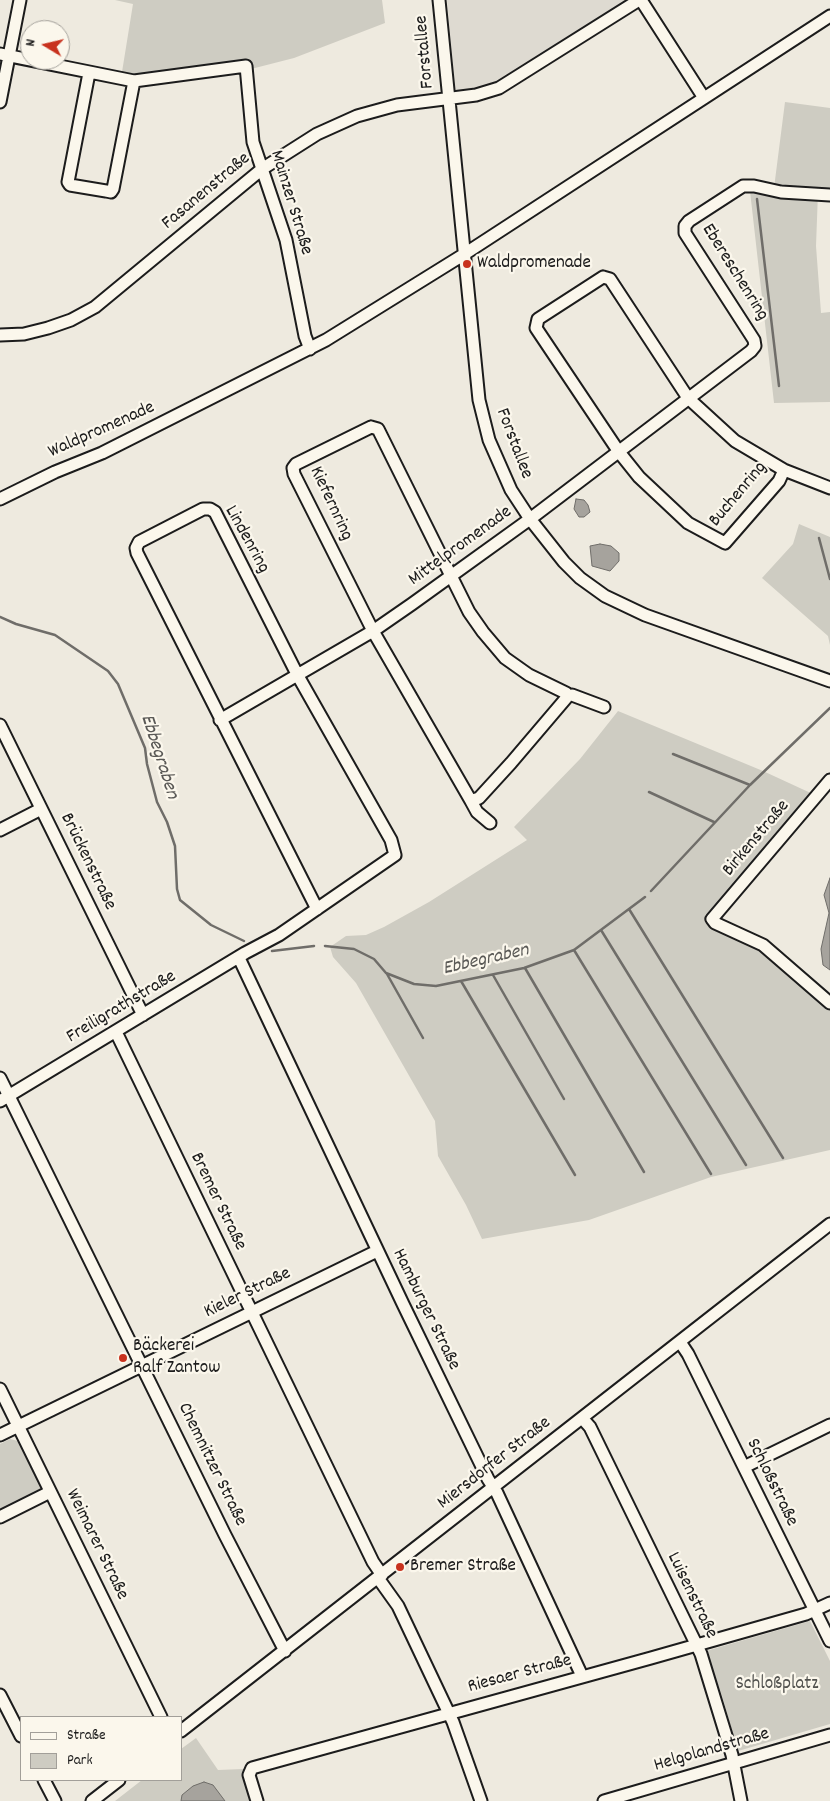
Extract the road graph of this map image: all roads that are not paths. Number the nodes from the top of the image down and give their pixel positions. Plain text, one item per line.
1 (20, 0) edge
2 (438, 0) edge
3 (640, 0) edge
4 (830, 16) edge
5 (5, 55) edge
6 (90, 73) junction
7 (134, 81) junction
8 (448, 97) junction
9 (704, 98) junction
10 (0, 102) edge
11 (262, 169) junction
12 (830, 195) edge
13 (463, 255) junction
14 (0, 336) edge
15 (755, 346) joint
16 (310, 349) junction
17 (688, 398) junction
18 (619, 452) junction
19 (784, 470) junction
20 (830, 488) edge
21 (0, 499) edge
22 (530, 520) junction
23 (451, 576) junction
24 (373, 631) junction
25 (298, 676) junction
26 (830, 681) edge
27 (568, 696) junction
28 (604, 708) dead end
29 (220, 720) junction
30 (0, 725) edge
31 (830, 780) edge
32 (472, 801) junction
33 (41, 809) junction
34 (490, 823) dead end
35 (0, 830) edge
36 (317, 909) junction
37 (262, 945) joint
38 (239, 958) junction
39 (830, 1003) edge
40 (143, 1015) junction
41 (116, 1032) junction
42 (0, 1078) edge
43 (4, 1099) edge
44 (830, 1224) edge
45 (377, 1251) junction
46 (252, 1312) junction
47 (680, 1342) junction
48 (142, 1365) junction
49 (0, 1389) edge
50 (582, 1418) junction
51 (830, 1425) edge
52 (18, 1426) junction
53 (0, 1435) edge
54 (744, 1467) junction
55 (494, 1488) junction
56 (50, 1492) junction
57 (0, 1518) edge
58 (380, 1577) junction
59 (830, 1603) edge
60 (815, 1610) junction
61 (830, 1641) edge
62 (695, 1645) junction
63 (285, 1651) junction
64 (582, 1676) junction
65 (0, 1695) edge
66 (449, 1713) junction
67 (161, 1716) edge
68 (182, 1730) edge
69 (20, 1734) edge
70 (830, 1735) edge
71 (733, 1764) junction
72 (45, 1781) edge
73 (118, 1781) edge
74 (55, 1801) edge
75 (92, 1801) edge
76 (257, 1801) edge
77 (481, 1801) edge
78 (604, 1801) edge
79 (741, 1801) edge

1 - 5 street
2 - 8 street, Forstallee
3 - 8 street, Fasanenstraße
3 - 9 street
4 - 9 street, Waldpromenade
5 - 6 street
5 - 10 street
6 - 7 street
6 - 7 street
7 - 11 street, Mainzer Straße
8 - 11 street, Fasanenstraße
8 - 13 street, Forstallee
9 - 13 street, Waldpromenade
11 - 14 street, Fasanenstraße
11 - 16 street, Mainzer Straße
12 - 15 street, Ebereschenring
13 - 16 street, Waldpromenade
13 - 22 street, Forstallee
15 - 17 street, Mittelpromenade
16 - 21 street, Waldpromenade
17 - 18 street, Mittelpromenade
17 - 18 street, Buchenring
17 - 19 street, Buchenring
18 - 19 street, Buchenring
18 - 22 street, Mittelpromenade
19 - 20 street
22 - 23 street, Mittelpromenade
22 - 26 street, Forstallee
23 - 24 street, Mittelpromenade
23 - 24 street, Kiefernring
23 - 27 street, Kiefernring
24 - 25 street, Mittelpromenade
24 - 32 street, Kiefernring
25 - 29 street, Mittelpromenade
25 - 29 street, Lindenring
25 - 36 street, Lindenring
27 - 28 street, Kiefernring
27 - 32 street
29 - 36 street, Lindenring
30 - 33 street, Brückenstraße
31 - 39 street, Birkenstraße
32 - 34 street, Kiefernring
33 - 35 street
33 - 40 street, Brückenstraße
36 - 37 street, Lindenring
37 - 38 street, Freiligrathstraße
38 - 40 street, Freiligrathstraße
38 - 45 street, Hamburger Straße
40 - 41 street, Freiligrathstraße
41 - 43 street, Freiligrathstraße
41 - 46 street, Bremer Straße
42 - 43 street, Chemnitzer Straße
43 - 48 street, Chemnitzer Straße
44 - 47 street, Miersdorfer Straße
45 - 46 street, Kieler Straße
45 - 55 street, Hamburger Straße
46 - 48 street, Kieler Straße
46 - 58 street, Bremer Straße
47 - 50 street, Miersdorfer Straße
47 - 54 street, Schloßstraße
48 - 52 street, Kieler Straße
48 - 63 street, Chemnitzer Straße
49 - 52 street, Weimarer Straße
50 - 55 street, Miersdorfer Straße
50 - 62 street, Luisenstraße
51 - 54 street
52 - 53 street, Kieler Straße
52 - 56 street, Weimarer Straße
54 - 60 street, Schloßstraße
55 - 58 street, Miersdorfer Straße
55 - 64 street, Hamburger Straße
56 - 57 street
56 - 67 street, Weimarer Straße
58 - 63 street, Miersdorfer Straße
58 - 66 street, Bremer Straße
59 - 60 street, Riesaer Straße
60 - 61 street, Schloßstraße
60 - 62 street, Riesaer Straße
62 - 64 street, Riesaer Straße
62 - 71 street, Luisenstraße
63 - 68 street, Miersdorfer Straße
64 - 66 street, Riesaer Straße
65 - 69 street
66 - 76 street, Riesaer Straße
66 - 77 street, Bremer Straße
70 - 71 street, Helgolandstraße
71 - 78 street, Helgolandstraße
71 - 79 street, Luisenstraße
72 - 74 street
73 - 75 street

